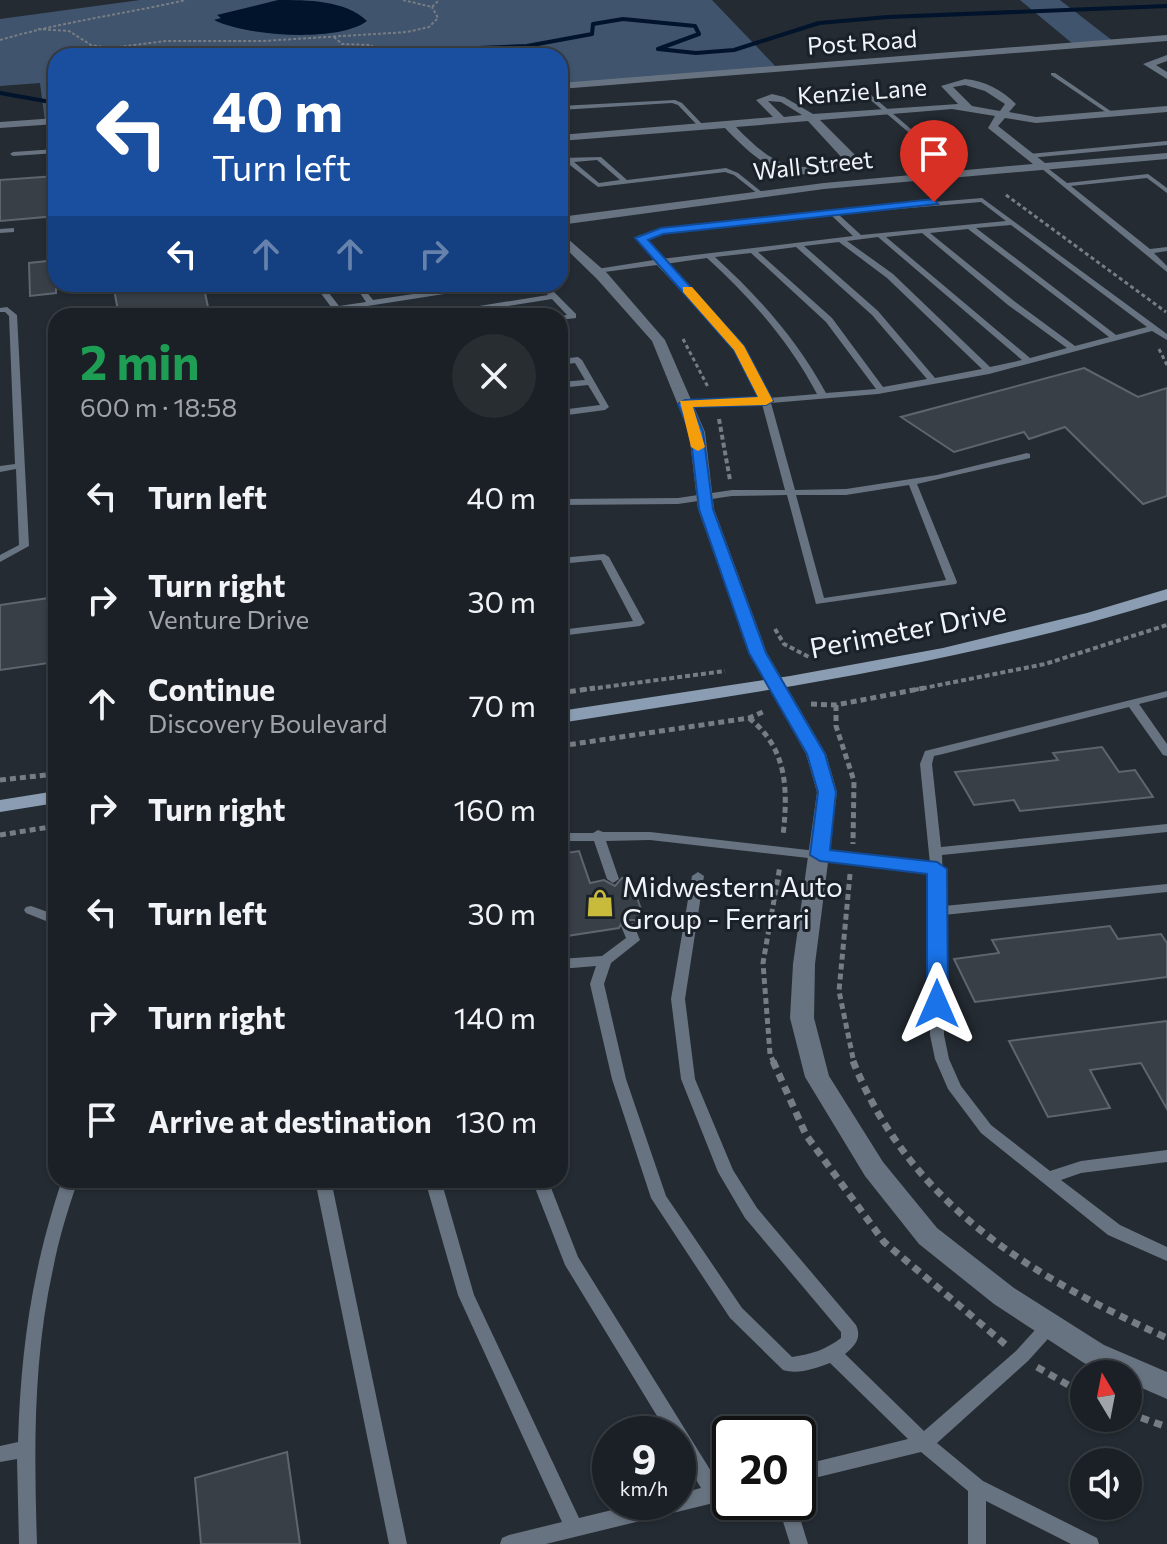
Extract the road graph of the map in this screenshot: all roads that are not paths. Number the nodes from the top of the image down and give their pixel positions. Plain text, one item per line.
1 (1167, 38) edge
2 (1167, 58) edge
3 (1053, 74) dead end
4 (1167, 76) edge
5 (568, 85) edge
6 (862, 90) dead end
7 (967, 107) junction
8 (568, 108) edge
9 (1167, 109) edge
10 (886, 111) junction
11 (1004, 114) junction
12 (1112, 114) junction
13 (808, 117) junction
14 (780, 119) junction
15 (48, 122) edge
16 (726, 123) junction
17 (0, 125) edge
18 (701, 126) junction
19 (568, 135) edge
20 (1167, 143) edge
21 (48, 152) edge
22 (13, 154) dead end
23 (1029, 156) junction
24 (1167, 156) edge
25 (943, 159) dead end
26 (568, 160) edge
27 (568, 163) edge
28 (1043, 167) junction
29 (1167, 174) edge
30 (1148, 176) junction
31 (626, 182) junction
32 (1065, 185) junction
33 (1167, 191) edge
34 (760, 193) junction
35 (832, 212) junction
36 (568, 220) edge
37 (1011, 223) junction
38 (970, 227) junction
39 (11, 230) dead end
40 (0, 231) edge
41 (924, 231) junction
42 (880, 235) junction
43 (859, 237) junction
44 (840, 239) junction
45 (568, 244) edge
46 (798, 245) junction
47 (1167, 249) edge
48 (752, 250) junction
49 (1148, 251) junction
50 (709, 256) junction
51 (659, 262) junction
52 (1167, 270) edge
53 (597, 271) junction
54 (324, 292) edge
55 (362, 292) edge
56 (443, 292) edge
57 (550, 292) edge
58 (554, 296) junction
59 (371, 303) junction
60 (337, 308) edge
61 (354, 308) edge
62 (480, 308) edge
63 (565, 308) edge
64 (0, 310) edge
65 (1153, 328) junction
66 (1115, 338) junction
67 (1167, 338) edge
68 (1074, 349) junction
69 (568, 361) edge
70 (1029, 361) junction
71 (989, 371) junction
72 (933, 381) junction
73 (590, 382) junction
74 (568, 384) edge
75 (881, 390) junction
76 (823, 396) junction
77 (766, 401) junction
78 (685, 404) junction
79 (568, 412) edge
80 (1027, 456) dead end
81 (18, 466) junction
82 (0, 469) edge
83 (912, 482) junction
84 (789, 493) junction
85 (704, 496) junction
86 (568, 502) edge
87 (0, 559) edge
88 (568, 560) edge
89 (1167, 594) edge
90 (568, 632) edge
91 (775, 684) junction
92 (1167, 694) edge
93 (1132, 703) junction
94 (568, 716) edge
95 (1167, 752) edge
96 (48, 798) edge
97 (0, 806) edge
98 (1167, 828) edge
99 (598, 834) junction
100 (568, 836) edge
101 (935, 852) junction
102 (820, 855) junction
103 (937, 869) junction
104 (698, 876) dead end
105 (613, 879) dead end
106 (1167, 888) edge
107 (31, 910) dead end
108 (937, 911) junction
109 (48, 917) edge
110 (628, 926) dead end
111 (605, 960) junction
112 (568, 963) edge
113 (1167, 1156) edge
114 (1047, 1178) junction
115 (67, 1188) edge
116 (325, 1188) edge
117 (435, 1188) edge
118 (543, 1188) edge
119 (1167, 1254) edge
120 (1050, 1325) junction
121 (833, 1354) junction
122 (1167, 1386) edge
123 (924, 1443) junction
124 (24, 1449) junction
125 (0, 1454) edge
126 (816, 1470) edge
127 (712, 1475) edge
128 (977, 1487) junction
129 (712, 1495) edge
130 (792, 1520) edge
131 (574, 1528) junction
132 (28, 1544) edge
133 (398, 1544) edge
134 (509, 1544) edge
135 (799, 1544) edge
136 (977, 1544) edge
137 (1090, 1544) edge

1 - 5 street, Post Road
2 - 4 street
3 - 12 lane
6 - 10 lane
7 - 10 street, Kenzie Lane
7 - 11 street, Kenzie Lane
7 - 11 street
8 - 18 lane
9 - 12 street, Kenzie Lane
10 - 13 street, Kenzie Lane
10 - 25 lane
11 - 12 street, Kenzie Lane
11 - 23 street
13 - 14 street, Kenzie Lane
13 - 14 street
13 - 16 street
14 - 16 street, Kenzie Lane
15 - 17 street
16 - 18 street, Kenzie Lane
18 - 19 street, Kenzie Lane
20 - 23 lane
21 - 22 lane
23 - 28 street
24 - 28 street, Wall Street
26 - 31 lane
27 - 31 lane
28 - 32 lane
28 - 34 street, Wall Street
29 - 30 lane
30 - 32 lane
30 - 33 lane
31 - 34 lane
32 - 49 lane
34 - 36 street, Wall Street
35 - 37 lane
35 - 43 lane
35 - 51 lane
37 - 38 lane
37 - 65 lane
38 - 41 lane
38 - 66 lane
39 - 40 lane
41 - 42 lane
41 - 68 lane
42 - 43 lane
42 - 70 lane
43 - 44 lane
44 - 46 lane
44 - 71 lane
45 - 53 street
46 - 48 lane
46 - 72 lane
47 - 49 lane
48 - 50 lane
48 - 75 lane
49 - 52 lane
50 - 51 lane
50 - 76 lane
51 - 53 lane
51 - 77 lane
53 - 78 street
54 - 60 lane
55 - 59 lane
56 - 59 lane
57 - 58 lane
58 - 62 lane
58 - 63 lane
59 - 61 lane
64 - 81 lane
65 - 66 lane
65 - 67 lane
66 - 68 lane
68 - 70 lane
69 - 73 lane
70 - 71 lane
71 - 72 lane
72 - 75 lane
73 - 74 lane
73 - 79 lane
75 - 76 lane
76 - 77 lane
77 - 78 lane
77 - 84 lane
78 - 85 street
80 - 83 lane
81 - 82 lane
81 - 87 lane
83 - 84 lane
83 - 84 lane
84 - 85 lane
85 - 86 lane
85 - 91 street
88 - 90 lane
89 - 91 main road, Perimeter Drive
91 - 94 main road, Perimeter Drive
91 - 102 street
92 - 93 lane
93 - 95 lane
93 - 101 lane
96 - 97 main road
98 - 101 lane
99 - 100 lane
99 - 102 lane
99 - 105 lane
101 - 103 lane
102 - 103 lane
102 - 120 street
103 - 108 lane
104 - 121 lane
106 - 108 lane
107 - 109 lane
108 - 114 lane
110 - 111 lane
111 - 112 lane
111 - 121 lane
113 - 114 lane
114 - 119 lane
115 - 124 lane
116 - 133 lane
117 - 131 lane
118 - 127 lane
120 - 122 street
120 - 123 lane
121 - 123 lane
123 - 126 lane
123 - 128 lane
124 - 125 lane
124 - 132 lane
128 - 136 lane
128 - 137 lane
129 - 131 lane
130 - 135 lane
131 - 134 lane

